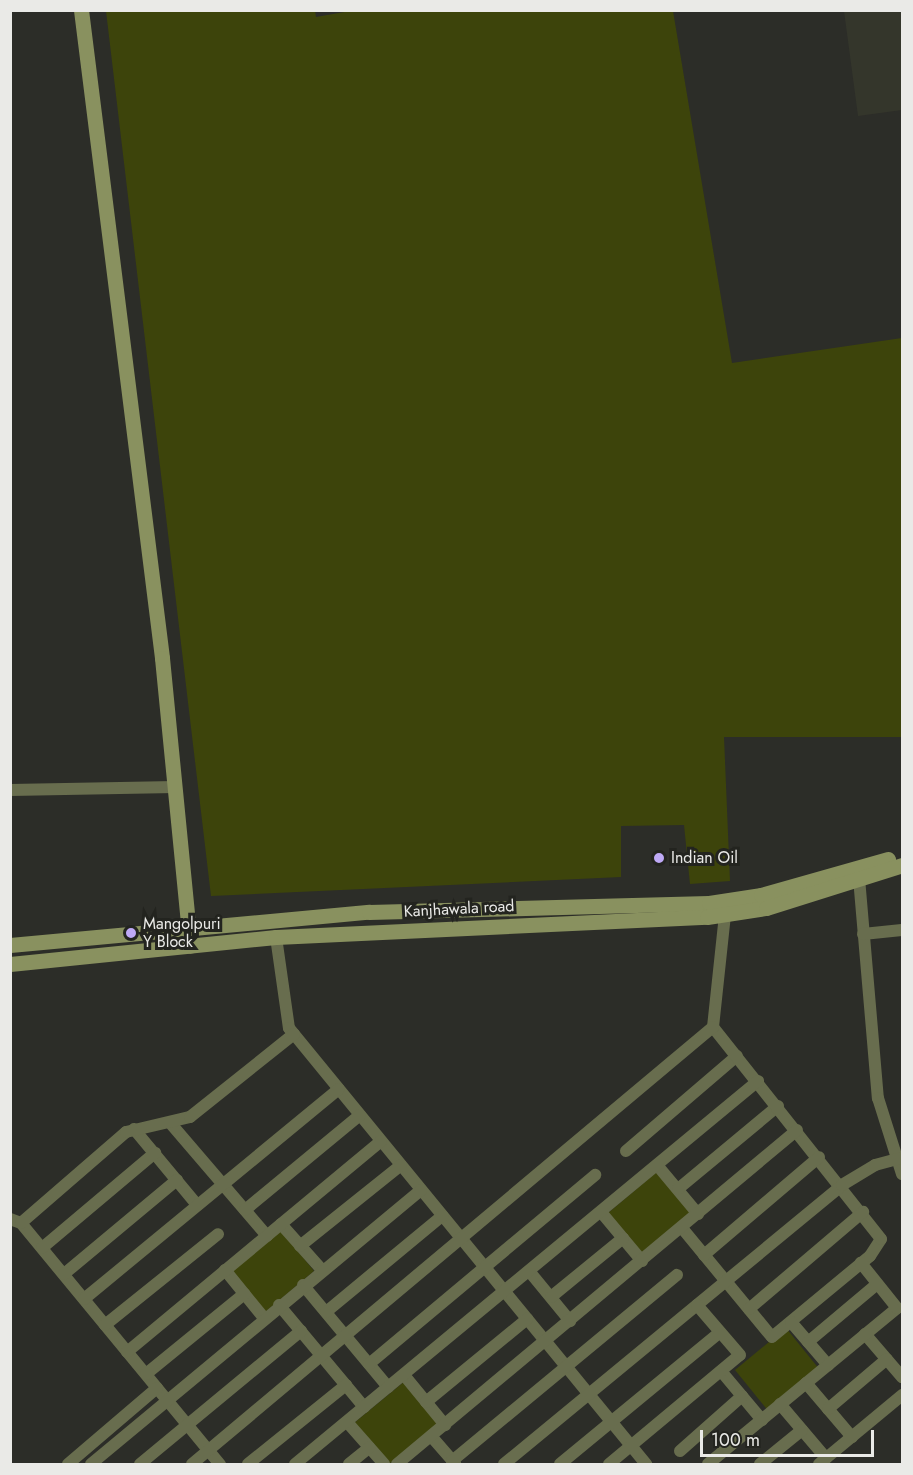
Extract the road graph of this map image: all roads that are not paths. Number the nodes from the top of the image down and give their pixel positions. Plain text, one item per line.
1 (81, 10) edge
2 (175, 787) junction
3 (10, 790) edge
4 (903, 855) edge
5 (903, 865) edge
6 (859, 878) junction
7 (627, 912) junction
8 (725, 914) junction
9 (188, 928) junction
10 (903, 930) edge
11 (863, 934) junction
12 (276, 937) junction
13 (10, 945) edge
14 (190, 946) junction
15 (10, 964) edge
16 (713, 1027) junction
17 (294, 1034) junction
18 (737, 1056) junction
19 (758, 1081) junction
20 (339, 1089) junction
21 (778, 1106) junction
22 (360, 1115) junction
23 (172, 1125) junction
24 (134, 1129) junction
25 (797, 1130) junction
26 (381, 1141) junction
27 (626, 1151) dead end
28 (155, 1153) junction
29 (819, 1157) junction
30 (899, 1158) edge
31 (401, 1165) junction
32 (657, 1165) junction
33 (903, 1174) edge
34 (595, 1175) dead end
35 (177, 1180) junction
36 (223, 1183) junction
37 (842, 1185) junction
38 (678, 1189) junction
39 (422, 1190) junction
40 (198, 1204) junction
41 (245, 1210) junction
42 (601, 1212) junction
43 (863, 1212) junction
44 (698, 1214) junction
45 (442, 1216) junction
46 (16, 1221) edge
47 (281, 1224) junction
48 (682, 1228) junction
49 (218, 1234) dead end
50 (267, 1236) junction
51 (623, 1238) junction
52 (463, 1240) junction
53 (300, 1246) junction
54 (42, 1248) junction
55 (704, 1255) junction
56 (642, 1261) junction
57 (861, 1263) junction
58 (484, 1268) junction
59 (225, 1270) junction
60 (322, 1270) junction
61 (529, 1271) junction
62 (64, 1274) junction
63 (677, 1275) dead end
64 (726, 1281) junction
65 (877, 1284) junction
66 (303, 1285) junction
67 (504, 1292) junction
68 (244, 1294) junction
69 (551, 1297) junction
70 (84, 1299) junction
71 (279, 1305) junction
72 (697, 1305) junction
73 (749, 1309) junction
74 (326, 1312) junction
75 (264, 1318) junction
76 (527, 1319) junction
77 (570, 1321) junction
78 (791, 1322) junction
79 (105, 1325) junction
80 (301, 1331) junction
81 (720, 1332) junction
82 (865, 1334) junction
83 (346, 1337) junction
84 (545, 1342) junction
85 (808, 1342) junction
86 (127, 1352) junction
87 (322, 1357) junction
88 (887, 1359) junction
89 (369, 1364) junction
90 (828, 1365) junction
91 (566, 1367) junction
92 (721, 1371) junction
93 (146, 1374) junction
94 (404, 1375) junction
95 (903, 1377) edge
96 (806, 1383) junction
97 (346, 1385) junction
98 (157, 1388) junction
99 (388, 1388) junction
100 (589, 1395) junction
101 (903, 1395) edge
102 (742, 1396) junction
103 (167, 1400) junction
104 (426, 1402) junction
105 (780, 1404) junction
106 (364, 1407) junction
107 (828, 1409) junction
108 (762, 1420) junction
109 (347, 1422) junction
110 (611, 1422) junction
111 (188, 1425) junction
112 (445, 1425) junction
113 (802, 1430) junction
114 (431, 1436) junction
115 (852, 1437) junction
116 (631, 1446) junction
117 (369, 1448) junction
118 (208, 1450) junction
119 (680, 1450) dead end
120 (822, 1461) edge
121 (405, 1462) edge
122 (453, 1463) edge
123 (68, 1464) edge
124 (91, 1464) edge
125 (140, 1464) edge
126 (192, 1464) edge
127 (220, 1464) edge
128 (248, 1464) edge
129 (295, 1464) edge
130 (349, 1464) edge
131 (384, 1464) edge
132 (504, 1464) edge
133 (560, 1464) edge
134 (609, 1464) edge
135 (646, 1464) edge
136 (708, 1464) edge
137 (760, 1464) edge

1 - 2 main road
2 - 3 street
2 - 9 main road
4 - 7 main road, Kanjhawala road
5 - 6 main road, Kanjhawala road
6 - 8 main road, Kanjhawala road
6 - 11 street
7 - 8 main road, Kanjhawala road
7 - 9 main road, Kanjhawala road
7 - 12 main road, Kanjhawala road
8 - 16 street
9 - 13 main road, Kanjhawala road
9 - 14 main road
10 - 11 street
11 - 30 street
12 - 14 main road, Kanjhawala road
12 - 17 street
14 - 15 main road, Kanjhawala road
16 - 18 street
16 - 52 street
17 - 20 street
17 - 23 street
18 - 19 street
18 - 27 street
19 - 21 street
19 - 32 street
20 - 22 street
20 - 36 street
21 - 25 street
21 - 38 street
22 - 26 street
22 - 41 street
23 - 24 street
23 - 36 street
24 - 28 street
24 - 46 street
25 - 29 street
25 - 44 street
26 - 31 street
26 - 47 street
28 - 35 street
28 - 54 street
29 - 37 street
29 - 55 street
30 - 33 street
30 - 37 street
31 - 39 street
31 - 53 street
32 - 38 street
32 - 42 street
34 - 58 street
35 - 40 street
35 - 62 street
36 - 40 street
36 - 41 street
37 - 43 street
37 - 64 street
38 - 44 street
39 - 45 street
39 - 60 street
40 - 70 street
41 - 50 street
42 - 51 street
42 - 61 street
43 - 57 street
43 - 73 street
44 - 48 street
45 - 52 street
45 - 74 street
46 - 54 street
47 - 50 street
47 - 53 street
48 - 55 street
48 - 56 street
49 - 79 street
50 - 59 street
51 - 56 street
51 - 69 street
52 - 58 street
52 - 83 street
53 - 60 street
54 - 62 street
55 - 64 street
56 - 77 street
57 - 65 street
57 - 78 street
58 - 67 street
58 - 89 street
59 - 68 street
59 - 86 street
60 - 66 street
61 - 67 street
61 - 69 street
62 - 70 street
63 - 91 street
64 - 72 street
64 - 73 street
65 - 82 street
65 - 85 street
66 - 71 street
66 - 74 street
67 - 76 street
67 - 94 street
68 - 75 street
68 - 93 street
69 - 77 street
70 - 79 street
71 - 75 street
71 - 80 street
72 - 81 street
72 - 100 street
73 - 78 street
74 - 83 street
75 - 103 street
76 - 84 street
76 - 104 street
77 - 84 street
78 - 85 street
79 - 86 street
80 - 87 street
80 - 111 street
81 - 92 street
81 - 110 street
82 - 88 street
82 - 90 street
83 - 87 street
83 - 89 street
84 - 91 street
84 - 112 street
85 - 90 street
86 - 93 street
87 - 97 street
87 - 118 street
88 - 95 street
88 - 107 street
89 - 99 street
90 - 96 street
91 - 100 street
91 - 122 street
92 - 102 street
92 - 116 street
93 - 98 street
94 - 99 street
94 - 104 street
96 - 105 street
96 - 107 street
97 - 106 street
97 - 128 street
98 - 103 street
98 - 123 street
99 - 106 street
100 - 110 street
100 - 132 street
101 - 115 street
102 - 108 street
102 - 119 street
103 - 111 street
103 - 124 street
104 - 112 street
105 - 108 street
105 - 113 street
106 - 109 street
107 - 115 street
108 - 136 street
109 - 117 street
109 - 129 street
110 - 116 street
110 - 133 street
111 - 118 street
111 - 125 street
112 - 114 street
113 - 120 street
113 - 137 street
114 - 121 street
114 - 122 street
115 - 120 street
116 - 134 street
116 - 135 street
117 - 130 street
117 - 131 street
118 - 126 street
118 - 127 street

